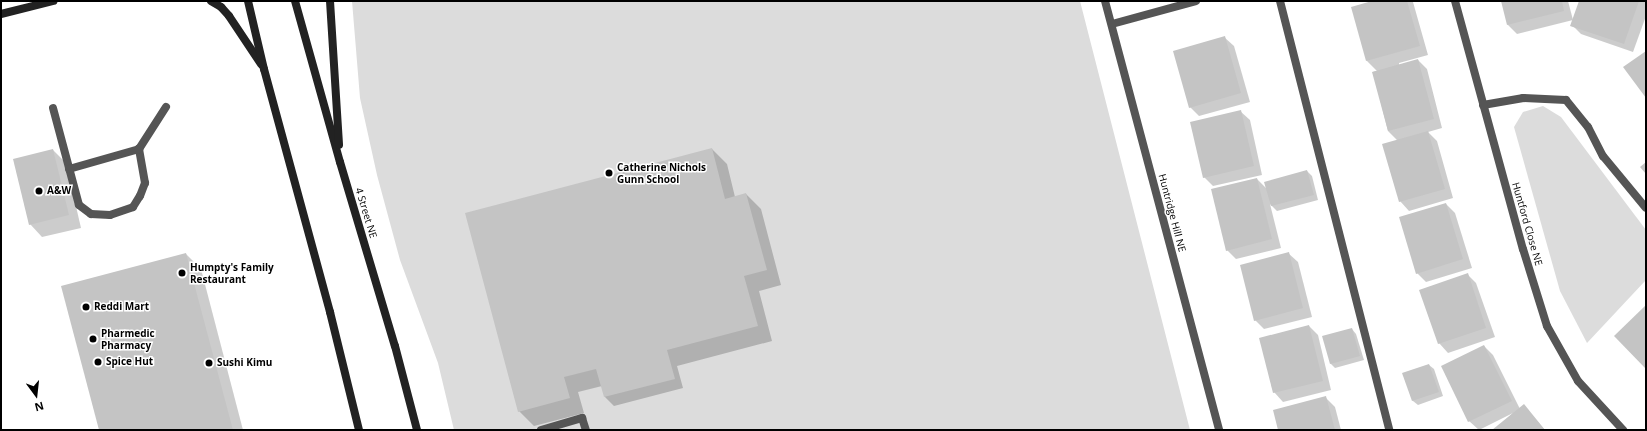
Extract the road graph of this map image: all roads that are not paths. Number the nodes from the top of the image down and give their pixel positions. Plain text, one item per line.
1 (53, 1) edge
2 (211, 1) edge
3 (248, 1) edge
4 (295, 1) edge
5 (330, 1) edge
6 (1105, 1) edge
7 (1196, 1) edge
8 (1280, 1) edge
9 (1455, 1) edge
10 (1, 14) edge
11 (1112, 24) junction
12 (264, 68) junction
13 (1483, 105) junction
14 (166, 107) dead end
15 (53, 108) dead end
16 (139, 149) junction
17 (340, 162) junction
18 (69, 169) junction
19 (1646, 208) edge
20 (359, 430) edge
21 (417, 430) edge
22 (541, 430) edge
23 (586, 430) edge
24 (1219, 430) edge
25 (1389, 430) edge
26 (1623, 430) edge

1 - 10 main road
2 - 12 main road
3 - 12 main road
4 - 17 main road, 4 Street NE
5 - 17 main road
6 - 11 street, Huntridge Hill NE
7 - 11 street
8 - 25 street
9 - 13 street, Huntford Close NE
11 - 24 street, Huntridge Hill NE
12 - 20 main road
13 - 19 street
13 - 26 street, Huntford Close NE
14 - 16 street
15 - 18 street
16 - 18 street
16 - 18 street
17 - 21 main road, 4 Street NE
22 - 23 street

